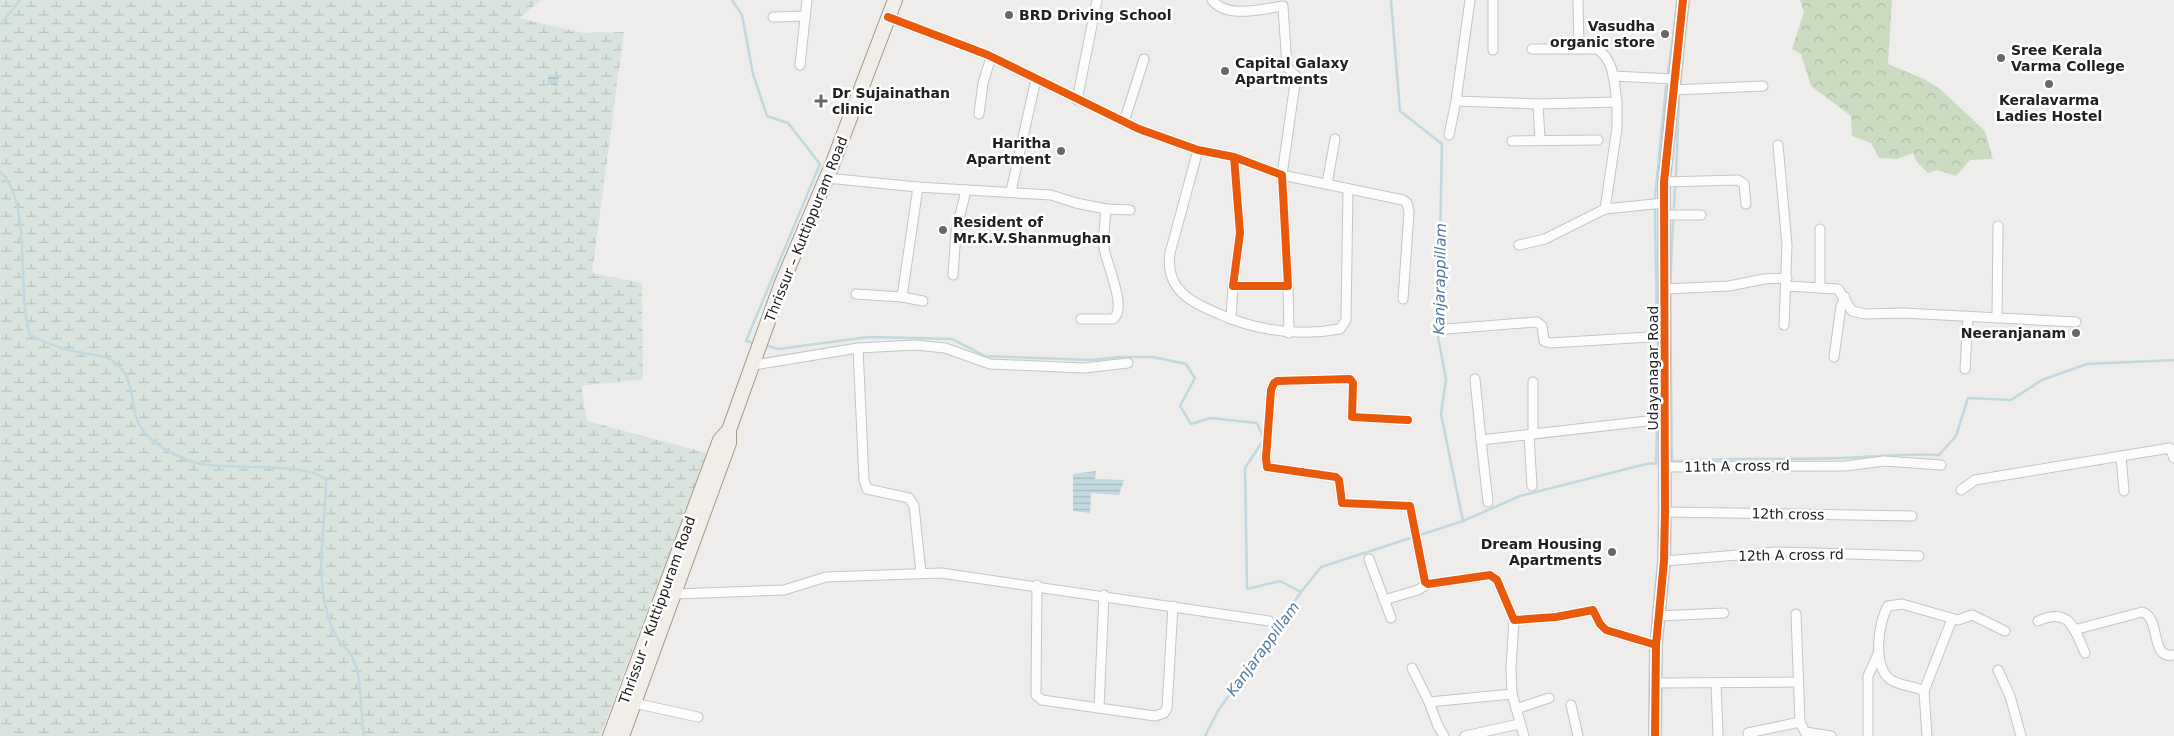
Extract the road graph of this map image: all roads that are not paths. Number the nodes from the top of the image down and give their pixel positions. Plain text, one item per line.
1 (807, 0) edge
2 (895, 0) edge
3 (1097, 0) edge
4 (1212, 0) edge
5 (1470, 0) edge
6 (1493, 0) edge
7 (1578, 0) edge
8 (1683, 0) edge
9 (1283, 3) edge
10 (805, 16) junction
11 (773, 17) dead end
12 (888, 17) junction
13 (1532, 49) dead end
14 (1579, 49) junction
15 (1492, 50) dead end
16 (991, 56) junction
17 (1144, 59) dead end
18 (800, 65) dead end
19 (1613, 76) junction
20 (1036, 80) junction
21 (1673, 85) junction
22 (1763, 86) dead end
23 (1077, 100) junction
24 (1456, 101) junction
25 (1617, 102) junction
26 (1538, 104) junction
27 (979, 114) dead end
28 (1124, 122) junction
29 (1449, 135) dead end
30 (1335, 139) dead end
31 (1540, 139) junction
32 (1598, 140) dead end
33 (1512, 141) dead end
34 (1778, 145) dead end
35 (1198, 150) junction
36 (1234, 157) junction
37 (1282, 175) junction
38 (827, 178) junction
39 (1664, 182) junction
40 (1327, 184) junction
41 (918, 187) junction
42 (966, 190) junction
43 (1348, 190) junction
44 (1011, 191) junction
45 (1664, 203) junction
46 (1746, 204) dead end
47 (1106, 209) junction
48 (1605, 209) junction
49 (1130, 210) dead end
50 (1664, 215) junction
51 (1701, 215) dead end
52 (1998, 226) dead end
53 (1820, 229) dead end
54 (1519, 245) dead end
55 (953, 275) dead end
56 (1786, 282) junction
57 (1234, 286) junction
58 (1288, 286) junction
59 (1670, 288) junction
60 (1820, 288) junction
61 (856, 294) dead end
62 (1845, 297) junction
63 (902, 298) junction
64 (1403, 299) dead end
65 (923, 301) dead end
66 (1968, 316) junction
67 (1997, 318) junction
68 (1081, 319) dead end
69 (1231, 319) junction
70 (2076, 322) dead end
71 (1784, 325) dead end
72 (1446, 329) dead end
73 (1289, 333) junction
74 (1666, 336) junction
75 (858, 348) junction
76 (1834, 357) dead end
77 (1128, 363) dead end
78 (754, 364) junction
79 (1965, 369) dead end
80 (1475, 379) dead end
81 (1533, 382) dead end
82 (1665, 419) junction
83 (1408, 420) dead end
84 (729, 430) junction
85 (1531, 434) junction
86 (1481, 440) junction
87 (2121, 456) junction
88 (2174, 458) edge
89 (1665, 464) junction
90 (1941, 465) dead end
91 (1532, 486) dead end
92 (1961, 490) dead end
93 (2124, 491) dead end
94 (1488, 502) dead end
95 (1665, 512) junction
96 (1912, 516) dead end
97 (1919, 556) dead end
98 (1369, 560) dead end
99 (1664, 561) junction
100 (920, 573) junction
101 (1428, 584) junction
102 (1037, 585) junction
103 (675, 594) junction
104 (1104, 595) junction
105 (1384, 600) junction
106 (1173, 606) junction
107 (1724, 613) dead end
108 (1796, 614) dead end
109 (1659, 616) junction
110 (1391, 618) dead end
111 (1952, 619) junction
112 (1514, 620) junction
113 (1269, 621) dead end
114 (2038, 621) dead end
115 (2074, 630) junction
116 (2005, 631) dead end
117 (1656, 644) junction
118 (2085, 653) dead end
119 (1878, 654) junction
120 (2174, 655) edge
121 (1412, 668) dead end
122 (1998, 670) dead end
123 (1798, 682) junction
124 (1656, 683) junction
125 (1716, 683) junction
126 (1924, 691) junction
127 (1512, 694) junction
128 (1549, 698) dead end
129 (1429, 702) junction
130 (634, 703) junction
131 (1571, 705) dead end
132 (1099, 708) junction
133 (1516, 709) junction
134 (698, 717) dead end
135 (1800, 722) junction
136 (1519, 724) junction
137 (1748, 733) dead end
138 (610, 736) edge
139 (622, 736) edge
140 (1444, 736) edge
141 (1465, 736) edge
142 (1524, 736) edge
143 (1578, 736) edge
144 (1655, 736) edge
145 (1718, 736) edge
146 (1831, 736) edge
147 (1868, 736) edge
148 (1927, 736) edge
149 (2022, 736) edge

1 - 10 street
2 - 12 main road, Thrissur – Kuttippuram Road
3 - 23 street
4 - 9 street
5 - 24 street
6 - 15 street
7 - 14 street
8 - 21 street, Udayanagar Road
9 - 37 street
10 - 11 street
10 - 18 street
12 - 16 street
12 - 38 main road, Thrissur – Kuttippuram Road
13 - 14 street
14 - 19 street
16 - 20 street
16 - 27 street
17 - 28 street
19 - 21 street
19 - 25 street
20 - 23 street
20 - 44 street
21 - 22 street
21 - 39 street, Udayanagar Road
23 - 28 street
24 - 26 street
24 - 29 street
25 - 26 street
25 - 48 street
26 - 31 street
28 - 35 street
30 - 40 street
31 - 32 street
31 - 33 street
34 - 56 street
35 - 36 street
35 - 69 street
36 - 37 street
36 - 57 street
37 - 40 street
37 - 58 street
38 - 41 street
38 - 78 main road, Thrissur – Kuttippuram Road
39 - 45 street, Udayanagar Road
39 - 46 street
40 - 43 street
41 - 42 street
41 - 63 street
42 - 44 street
42 - 55 street
43 - 64 street
43 - 73 street
44 - 47 street
45 - 48 street
45 - 50 street, Udayanagar Road
47 - 49 street
47 - 68 street
48 - 54 street
50 - 51 street
50 - 59 street, Udayanagar Road
52 - 67 street
53 - 60 street
56 - 59 street
56 - 60 street
56 - 71 street
57 - 58 street
57 - 69 street
58 - 73 street
59 - 74 street, Udayanagar Road
60 - 62 street
61 - 63 street
62 - 66 street
62 - 76 street
63 - 65 street
66 - 67 street
66 - 79 street
67 - 70 street
69 - 73 street
72 - 74 street
74 - 82 street, Udayanagar Road
75 - 77 street
75 - 78 street
75 - 100 street
78 - 84 main road, Thrissur – Kuttippuram Road
80 - 86 street
81 - 85 street
82 - 85 street
82 - 89 street, Udayanagar Road
83 - 101 street
84 - 103 main road, Thrissur – Kuttippuram Road
84 - 138 main road, Thrissur – Kuttippuram Road
85 - 86 street
85 - 91 street
86 - 94 street
87 - 88 street
87 - 92 street
87 - 93 street
89 - 90 street, 11th A cross rd
89 - 95 street, Udayanagar Road
95 - 96 street, 12th cross
95 - 99 street, Udayanagar Road
97 - 99 street, 12th A cross rd
98 - 105 street
99 - 109 street, Udayanagar Road
100 - 102 street
100 - 103 street
101 - 105 street
101 - 112 street
102 - 104 street
102 - 132 street
103 - 130 main road, Thrissur – Kuttippuram Road
104 - 106 street
104 - 132 street
105 - 110 street
106 - 113 street
106 - 132 street
107 - 109 street
108 - 123 street
109 - 117 street, Udayanagar Road
111 - 116 street
111 - 119 street
111 - 126 street
112 - 117 street
112 - 127 street
114 - 115 street
115 - 118 street
115 - 120 street
117 - 124 street, Udayanagar Road
119 - 126 street
119 - 147 street
121 - 129 street
122 - 149 street
123 - 125 street
123 - 135 street
124 - 125 street
124 - 144 street, Udayanagar Road
125 - 145 street
126 - 148 street
127 - 129 street
127 - 133 street
128 - 133 street
129 - 140 street
130 - 134 street
130 - 139 main road, Thrissur – Kuttippuram Road
131 - 143 street
133 - 136 street
135 - 137 street
135 - 146 street
136 - 141 street
136 - 142 street

